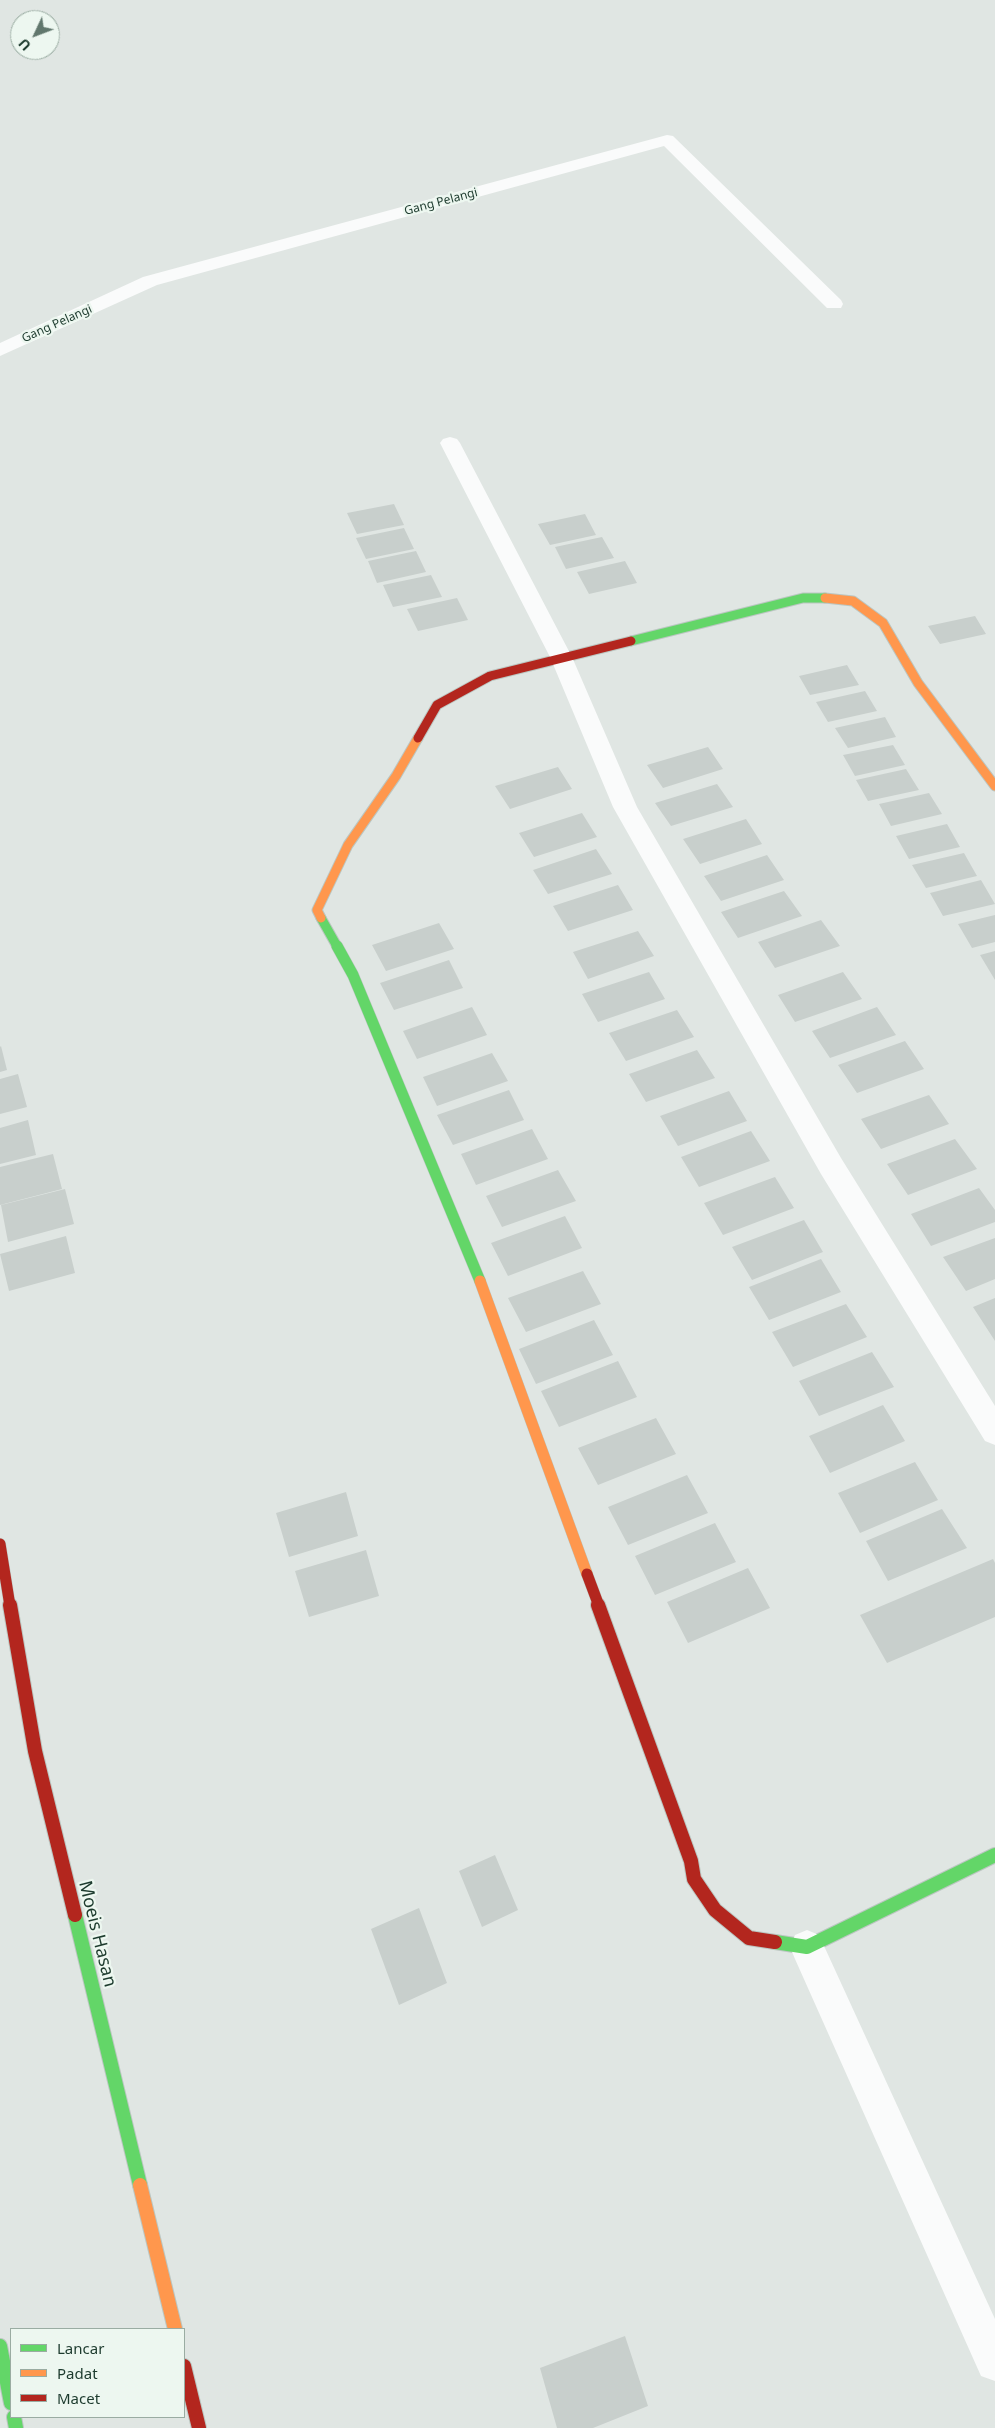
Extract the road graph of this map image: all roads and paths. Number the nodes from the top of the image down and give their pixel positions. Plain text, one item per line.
1 (834, 304) dead end
2 (0, 350) edge
3 (450, 443) dead end
4 (561, 657) junction
5 (995, 786) edge
6 (995, 1432) edge
7 (0, 1544) edge
8 (995, 1855) edge
9 (807, 1947) junction
10 (175, 2328) edge
11 (0, 2346) edge
12 (995, 2362) edge
13 (185, 2370) edge
14 (10, 2398) edge
15 (199, 2428) edge

1 - 2 street, Gang Pelangi
3 - 4 street
4 - 5 street
4 - 6 street
4 - 9 street
7 - 10 street, Moeis Hasan
8 - 9 street
9 - 12 street
11 - 14 street
13 - 15 street

